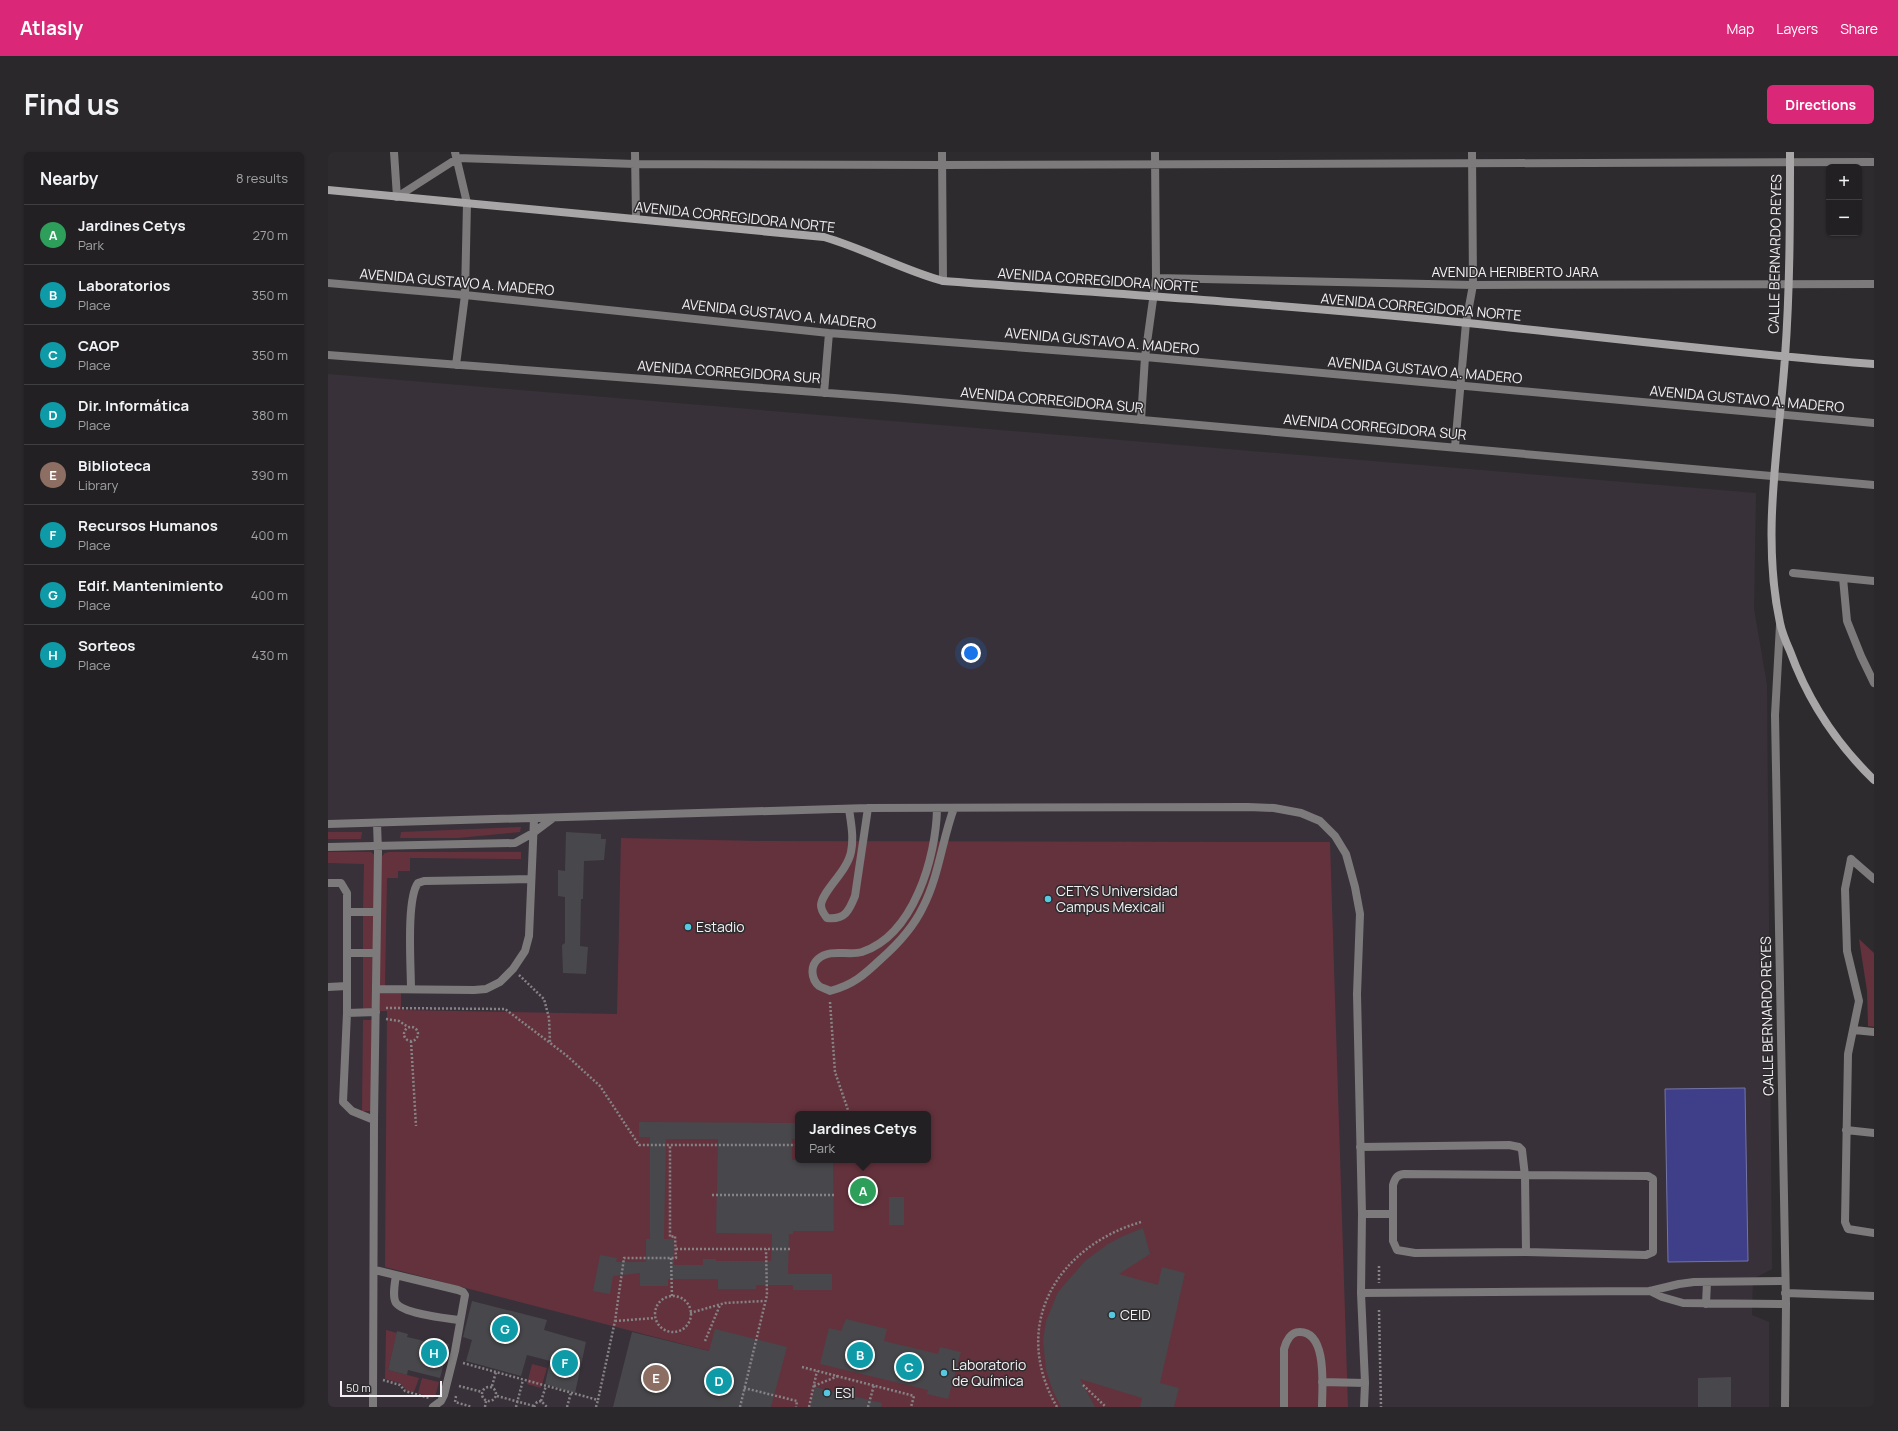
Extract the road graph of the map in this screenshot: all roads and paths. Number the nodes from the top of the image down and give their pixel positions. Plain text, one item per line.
1 (394, 152) edge
2 (635, 152) edge
3 (942, 152) edge
4 (1156, 152) edge
5 (1472, 152) edge
6 (1790, 152) edge
7 (456, 155) edge
8 (1790, 162) junction
9 (1874, 162) edge
10 (1472, 163) junction
11 (635, 164) junction
12 (1156, 164) junction
13 (942, 165) junction
14 (328, 190) edge
15 (397, 197) junction
16 (467, 203) junction
17 (636, 218) junction
18 (1156, 278) junction
19 (944, 282) junction
20 (328, 283) edge
21 (1874, 284) edge
22 (1473, 285) junction
23 (1789, 285) junction
24 (465, 295) junction
25 (1153, 297) junction
26 (1466, 323) junction
27 (828, 333) junction
28 (328, 355) edge
29 (1145, 357) junction
30 (1785, 357) junction
31 (1874, 364) edge
32 (456, 365) junction
33 (1461, 386) junction
34 (824, 392) junction
35 (1779, 414) junction
36 (1141, 420) junction
37 (1874, 423) edge
38 (1455, 447) junction
39 (1773, 475) junction
40 (1874, 485) edge
41 (1793, 573) dead end
42 (1843, 578) junction
43 (1874, 581) edge
44 (1780, 624) junction
45 (1874, 683) edge
46 (1874, 780) edge
47 (849, 808) junction
48 (868, 808) junction
49 (937, 808) junction
50 (954, 808) junction
51 (553, 818) junction
52 (534, 819) junction
53 (377, 823) junction
54 (328, 824) edge
55 (532, 833) junction
56 (328, 847) edge
57 (378, 847) junction
58 (1874, 879) edge
59 (530, 880) junction
60 (328, 883) edge
61 (348, 912) junction
62 (377, 912) junction
63 (347, 953) junction
64 (376, 953) junction
65 (513, 969) junction
66 (328, 986) edge
67 (347, 986) junction
68 (376, 989) junction
69 (411, 989) junction
70 (830, 991) junction
71 (386, 1008) dead end
72 (376, 1012) junction
73 (347, 1013) junction
74 (386, 1019) dead end
75 (408, 1027) junction
76 (1854, 1030) junction
77 (1874, 1032) edge
78 (411, 1041) junction
79 (550, 1042) junction
80 (848, 1111) edge
81 (374, 1120) junction
82 (416, 1126) dead end
83 (1846, 1130) junction
84 (1874, 1133) edge
85 (670, 1145) junction
86 (795, 1145) edge
87 (1360, 1147) junction
88 (1525, 1176) junction
89 (712, 1195) dead end
90 (836, 1195) dead end
91 (1362, 1214) junction
92 (1393, 1214) junction
93 (1141, 1222) dead end
94 (1874, 1233) edge
95 (676, 1249) junction
96 (766, 1249) junction
97 (790, 1249) dead end
98 (1526, 1252) junction
99 (671, 1258) junction
100 (1379, 1266) dead end
101 (375, 1270) junction
102 (396, 1275) junction
103 (1785, 1281) junction
104 (1706, 1282) junction
105 (1379, 1284) dead end
106 (1650, 1291) junction
107 (1361, 1293) junction
108 (1785, 1293) junction
109 (1874, 1296) edge
110 (672, 1297) junction
111 (765, 1301) junction
112 (1706, 1304) junction
113 (1786, 1304) junction
114 (720, 1305) junction
115 (1379, 1310) dead end
116 (690, 1313) junction
117 (655, 1318) junction
118 (459, 1320) junction
119 (615, 1321) junction
120 (705, 1341) dead end
121 (452, 1360) junction
122 (802, 1367) dead end
123 (817, 1371) junction
124 (496, 1372) junction
125 (838, 1376) junction
126 (382, 1380) dead end
127 (523, 1380) junction
128 (1322, 1382) junction
129 (1365, 1383) junction
130 (874, 1385) junction
131 (1083, 1385) dead end
132 (459, 1386) dead end
133 (492, 1386) junction
134 (546, 1386) junction
135 (814, 1386) junction
136 (744, 1388) junction
137 (482, 1392) junction
138 (571, 1393) junction
139 (497, 1396) junction
140 (432, 1398) dead end
141 (598, 1400) junction
142 (486, 1401) junction
143 (542, 1401) junction
144 (455, 1402) dead end
145 (517, 1402) junction
146 (534, 1406) edge
147 (375, 1407) edge
148 (433, 1407) edge
149 (472, 1407) edge
150 (485, 1407) edge
151 (516, 1407) edge
152 (547, 1407) edge
153 (567, 1407) edge
154 (596, 1407) edge
155 (740, 1407) edge
156 (796, 1407) edge
157 (809, 1407) edge
158 (868, 1407) edge
159 (911, 1407) edge
160 (1057, 1407) edge
161 (1106, 1407) edge
162 (1284, 1407) edge
163 (1322, 1407) edge
164 (1364, 1407) edge
165 (1381, 1407) edge
166 (1785, 1407) edge

1 - 15 street
2 - 11 street
3 - 13 street
4 - 12 street
5 - 10 street
6 - 8 street, CALLE BERNARDO REYES
7 - 11 street
7 - 15 street
7 - 16 street
8 - 9 street
8 - 10 street
8 - 23 street, CALLE BERNARDO REYES
10 - 12 street
10 - 22 street
11 - 13 street
11 - 17 street
12 - 13 street
12 - 18 street
13 - 19 street
14 - 15 street, AVENIDA CORREGIDORA NORTE
15 - 16 street, AVENIDA CORREGIDORA NORTE
16 - 17 street, AVENIDA CORREGIDORA NORTE
16 - 24 street
17 - 19 street, AVENIDA CORREGIDORA NORTE
18 - 22 street, AVENIDA HERIBERTO JARA
18 - 25 street
19 - 25 street, AVENIDA CORREGIDORA NORTE
20 - 24 street, AVENIDA GUSTAVO A. MADERO
21 - 23 street, AVENIDA HERIBERTO JARA
22 - 23 street, AVENIDA HERIBERTO JARA
22 - 26 street
23 - 30 street, CALLE BERNARDO REYES
24 - 27 street, AVENIDA GUSTAVO A. MADERO
24 - 32 street
25 - 26 street, AVENIDA CORREGIDORA NORTE
25 - 29 street
26 - 30 street, AVENIDA CORREGIDORA NORTE
26 - 33 street
27 - 29 street, AVENIDA GUSTAVO A. MADERO
27 - 34 street
28 - 32 street, AVENIDA CORREGIDORA SUR
29 - 33 street, AVENIDA GUSTAVO A. MADERO
29 - 36 street
30 - 31 street, AVENIDA CORREGIDORA NORTE
30 - 35 street, CALLE BERNARDO REYES
32 - 34 street, AVENIDA CORREGIDORA SUR
33 - 35 street, AVENIDA GUSTAVO A. MADERO
33 - 38 street
34 - 36 street, AVENIDA CORREGIDORA SUR
35 - 37 street, AVENIDA GUSTAVO A. MADERO
35 - 39 street, CALLE BERNARDO REYES
36 - 38 street, AVENIDA CORREGIDORA SUR
38 - 39 street, AVENIDA CORREGIDORA SUR
39 - 40 street, AVENIDA CORREGIDORA SUR
39 - 44 street, CALLE BERNARDO REYES
41 - 42 street
42 - 43 street
42 - 45 street
44 - 46 street, CALLE BERNARDO REYES
44 - 103 street, CALLE BERNARDO REYES
47 - 48 street
47 - 48 street
47 - 51 street
48 - 49 street
49 - 50 street
49 - 70 street
50 - 70 street
50 - 87 street
51 - 52 street
51 - 55 street
52 - 53 street
52 - 55 street
53 - 54 street
53 - 57 street
55 - 57 street
55 - 59 street
56 - 57 street
57 - 62 street
58 - 76 street
59 - 65 street
59 - 69 street
60 - 61 street
61 - 62 street
61 - 63 street
62 - 64 street
63 - 64 street
63 - 67 street
64 - 68 street
65 - 69 street
65 - 79 path
66 - 67 street
67 - 73 street
68 - 69 street
68 - 72 street
70 - 80 path
71 - 79 path
72 - 73 street
72 - 81 street
73 - 81 street
74 - 75 path
75 - 78 path
75 - 78 path
76 - 77 street
76 - 83 street
78 - 82 path
79 - 85 path
81 - 101 street
83 - 84 street
83 - 94 street
85 - 86 path
85 - 95 path
87 - 88 street
87 - 91 street
88 - 92 street
88 - 98 street
88 - 98 street
89 - 90 path
91 - 92 street
91 - 107 street
92 - 98 street
93 - 160 path
95 - 96 path
95 - 99 path
96 - 97 path
96 - 111 path
99 - 110 path
99 - 119 path
100 - 105 path
101 - 102 street
101 - 147 street
102 - 118 street
102 - 118 street
103 - 104 street
103 - 108 street, CALLE BERNARDO REYES
104 - 106 street
104 - 112 street
106 - 107 street
106 - 112 street
107 - 129 street
108 - 109 street
108 - 113 street, CALLE BERNARDO REYES
110 - 116 path
110 - 117 path
111 - 114 path
111 - 136 path
112 - 113 street
113 - 166 street, CALLE BERNARDO REYES
114 - 116 path
114 - 120 path
115 - 165 path
116 - 117 path
117 - 119 path
118 - 121 street
119 - 141 path
121 - 124 path
121 - 148 street
122 - 123 path
123 - 125 path
123 - 135 path
124 - 127 path
124 - 133 path
125 - 130 path
125 - 135 path
126 - 140 path
127 - 134 path
127 - 145 path
128 - 129 street
128 - 162 street
128 - 163 street
129 - 164 street
130 - 158 path
130 - 159 path
131 - 161 path
132 - 137 path
133 - 137 path
133 - 139 path
134 - 138 path
134 - 143 path
135 - 157 path
136 - 155 path
136 - 156 path
137 - 142 path
138 - 141 path
138 - 153 path
139 - 142 path
139 - 145 path
141 - 154 path
142 - 150 path
143 - 146 path
143 - 152 path
144 - 149 path
145 - 146 path
145 - 151 path

